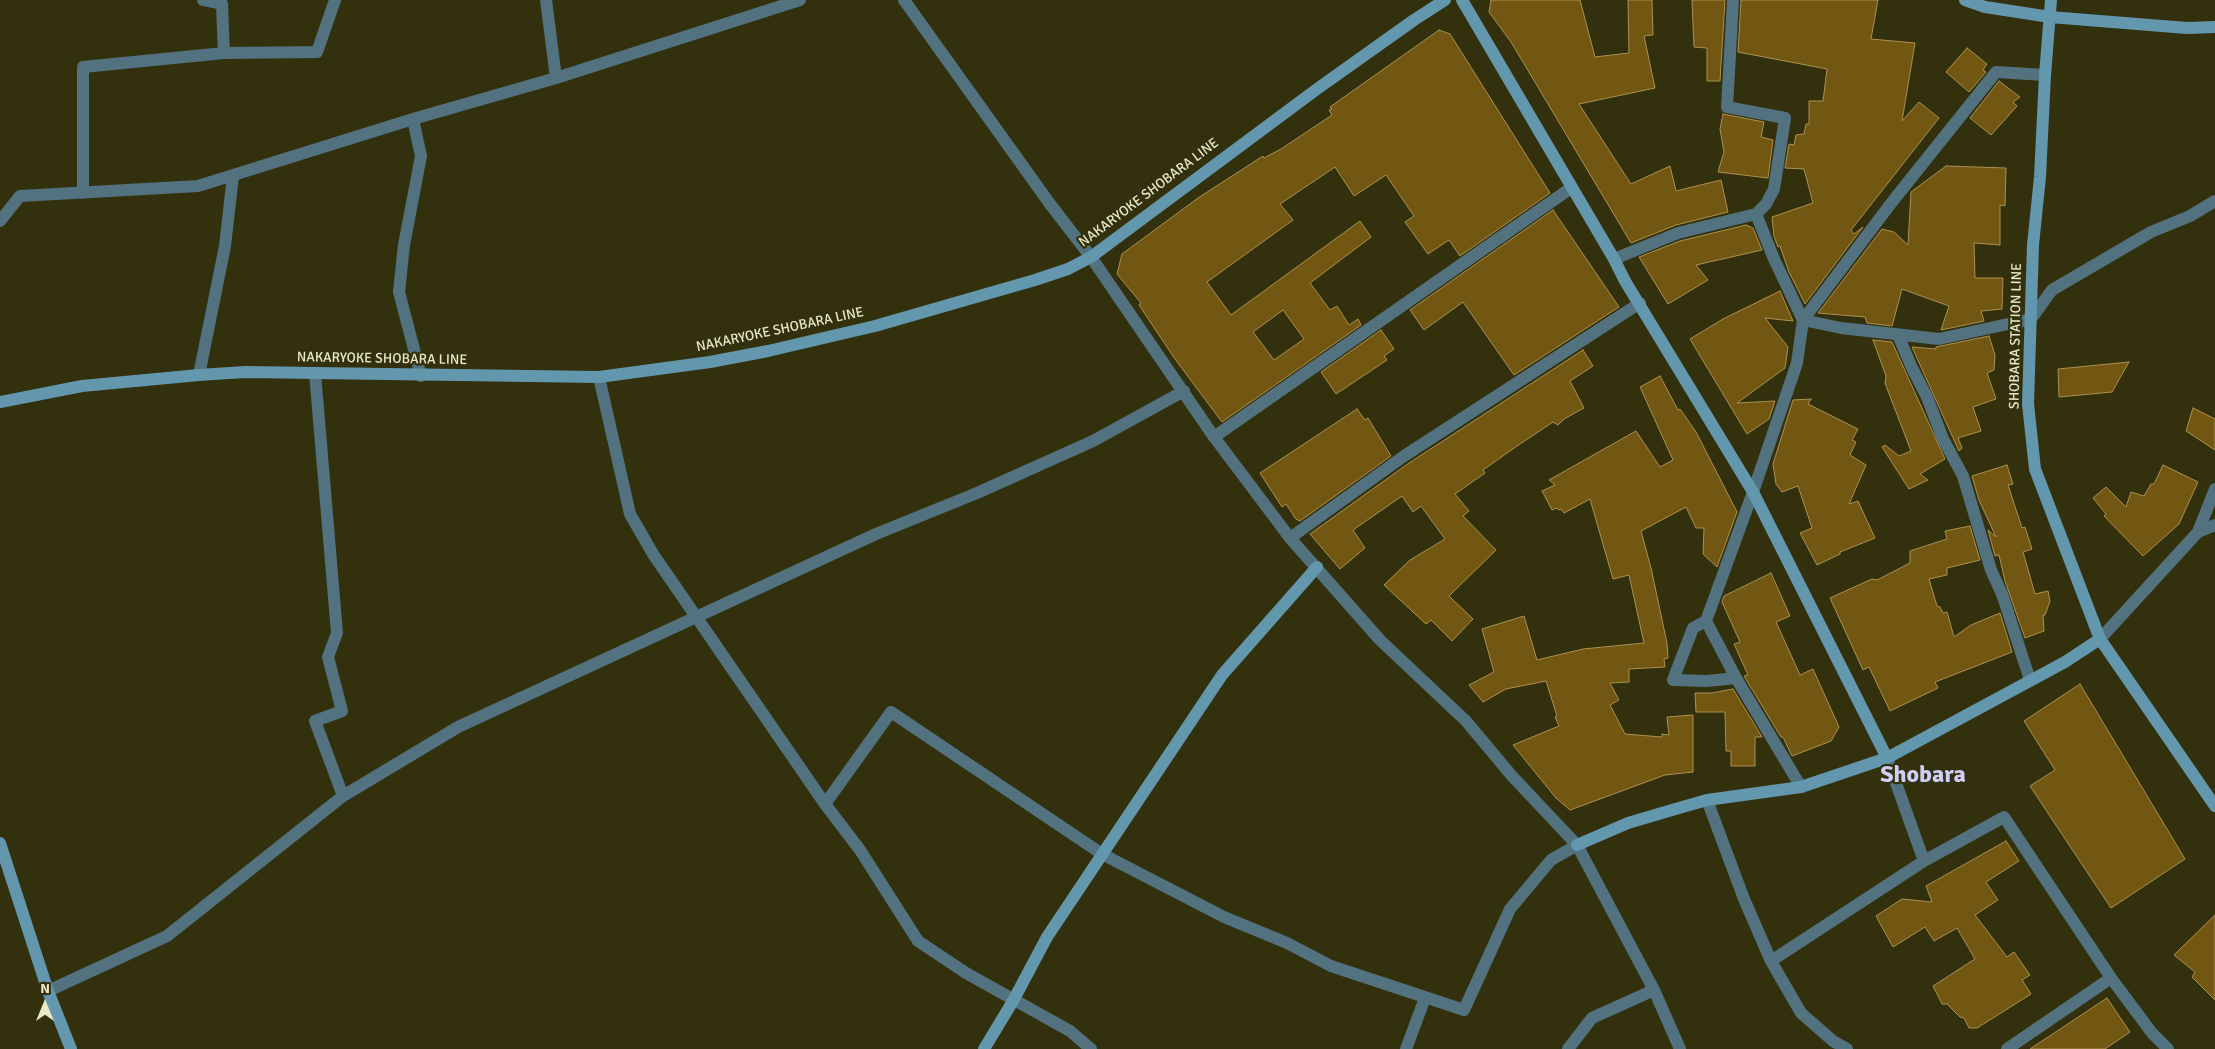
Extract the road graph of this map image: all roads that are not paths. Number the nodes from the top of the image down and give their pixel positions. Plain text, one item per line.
1 (203, 0) edge
2 (334, 0) edge
3 (546, 0) edge
4 (800, 0) edge
5 (904, 0) edge
6 (1445, 0) edge
7 (1462, 0) edge
8 (1733, 0) edge
9 (1965, 0) edge
10 (2051, 0) edge
11 (2050, 17) junction
12 (2215, 27) edge
13 (224, 53) junction
14 (2045, 75) junction
15 (556, 78) junction
16 (413, 119) junction
17 (233, 176) junction
18 (1571, 188) junction
19 (83, 193) junction
20 (2215, 202) edge
21 (1756, 214) junction
22 (0, 221) edge
23 (1091, 257) junction
24 (1614, 259) junction
25 (1640, 303) junction
26 (2031, 319) junction
27 (1803, 320) junction
28 (1898, 335) junction
29 (315, 373) junction
30 (199, 375) junction
31 (421, 376) junction
32 (599, 377) junction
33 (1184, 391) junction
34 (0, 402) edge
35 (1214, 437) junction
36 (2215, 489) edge
37 (1754, 492) junction
38 (2215, 526) edge
39 (2198, 532) junction
40 (1290, 538) junction
41 (1318, 567) junction
42 (697, 618) junction
43 (1706, 621) junction
44 (2100, 639) junction
45 (1736, 678) junction
46 (2030, 680) junction
47 (1887, 758) junction
48 (1801, 787) junction
49 (343, 796) junction
50 (1707, 800) junction
51 (825, 804) junction
52 (2215, 806) edge
53 (0, 844) edge
54 (1576, 845) junction
55 (1102, 854) junction
56 (1924, 861) junction
57 (1771, 961) junction
58 (2111, 978) junction
59 (1654, 990) junction
60 (48, 991) junction
61 (1425, 998) junction
62 (1013, 1001) junction
63 (71, 1049) edge
64 (984, 1049) edge
65 (1090, 1049) edge
66 (1406, 1049) edge
67 (1568, 1049) edge
68 (1680, 1049) edge
69 (1847, 1049) edge
70 (2007, 1049) edge
71 (2168, 1049) edge

1 - 13 street
2 - 13 street
3 - 15 street
4 - 15 street
5 - 23 street
6 - 23 main road, NAKARYOKE SHOBARA LINE
7 - 18 main road
8 - 21 street
9 - 11 main road
10 - 11 main road, SHOBARA STATION LINE
11 - 12 main road
11 - 14 main road, SHOBARA STATION LINE
13 - 19 street
14 - 26 main road, SHOBARA STATION LINE
14 - 27 street
15 - 16 street
16 - 17 street
16 - 31 street
17 - 19 street
17 - 30 street
18 - 24 main road
18 - 35 street
19 - 22 street
20 - 26 street
21 - 24 street
21 - 27 street
23 - 32 main road, NAKARYOKE SHOBARA LINE
23 - 33 street
24 - 25 main road
25 - 37 main road
25 - 40 street
26 - 28 street
26 - 44 main road, SHOBARA STATION LINE
27 - 28 street
27 - 37 street
28 - 46 street
29 - 30 main road, NAKARYOKE SHOBARA LINE
29 - 31 main road, NAKARYOKE SHOBARA LINE
29 - 49 street
30 - 34 main road, NAKARYOKE SHOBARA LINE
31 - 32 main road, NAKARYOKE SHOBARA LINE
32 - 42 street
33 - 35 street
33 - 42 street
35 - 40 street
36 - 39 street
37 - 43 street
37 - 47 main road
38 - 39 street
39 - 44 street
40 - 41 street
41 - 54 street
41 - 55 main road
42 - 49 street
42 - 51 street
43 - 45 street
43 - 45 street
44 - 46 main road
44 - 52 main road, SHOBARA STATION LINE
45 - 48 street
46 - 47 main road
47 - 48 main road
47 - 56 street
48 - 50 main road
49 - 60 street
50 - 54 main road
50 - 57 street
51 - 55 street
51 - 62 street
53 - 60 main road
54 - 59 street
54 - 61 street
55 - 61 street
55 - 62 main road
56 - 57 street
56 - 58 street
57 - 69 street
58 - 70 street
58 - 71 street
59 - 67 street
59 - 68 street
60 - 63 main road
61 - 66 street
62 - 64 main road
62 - 65 street

